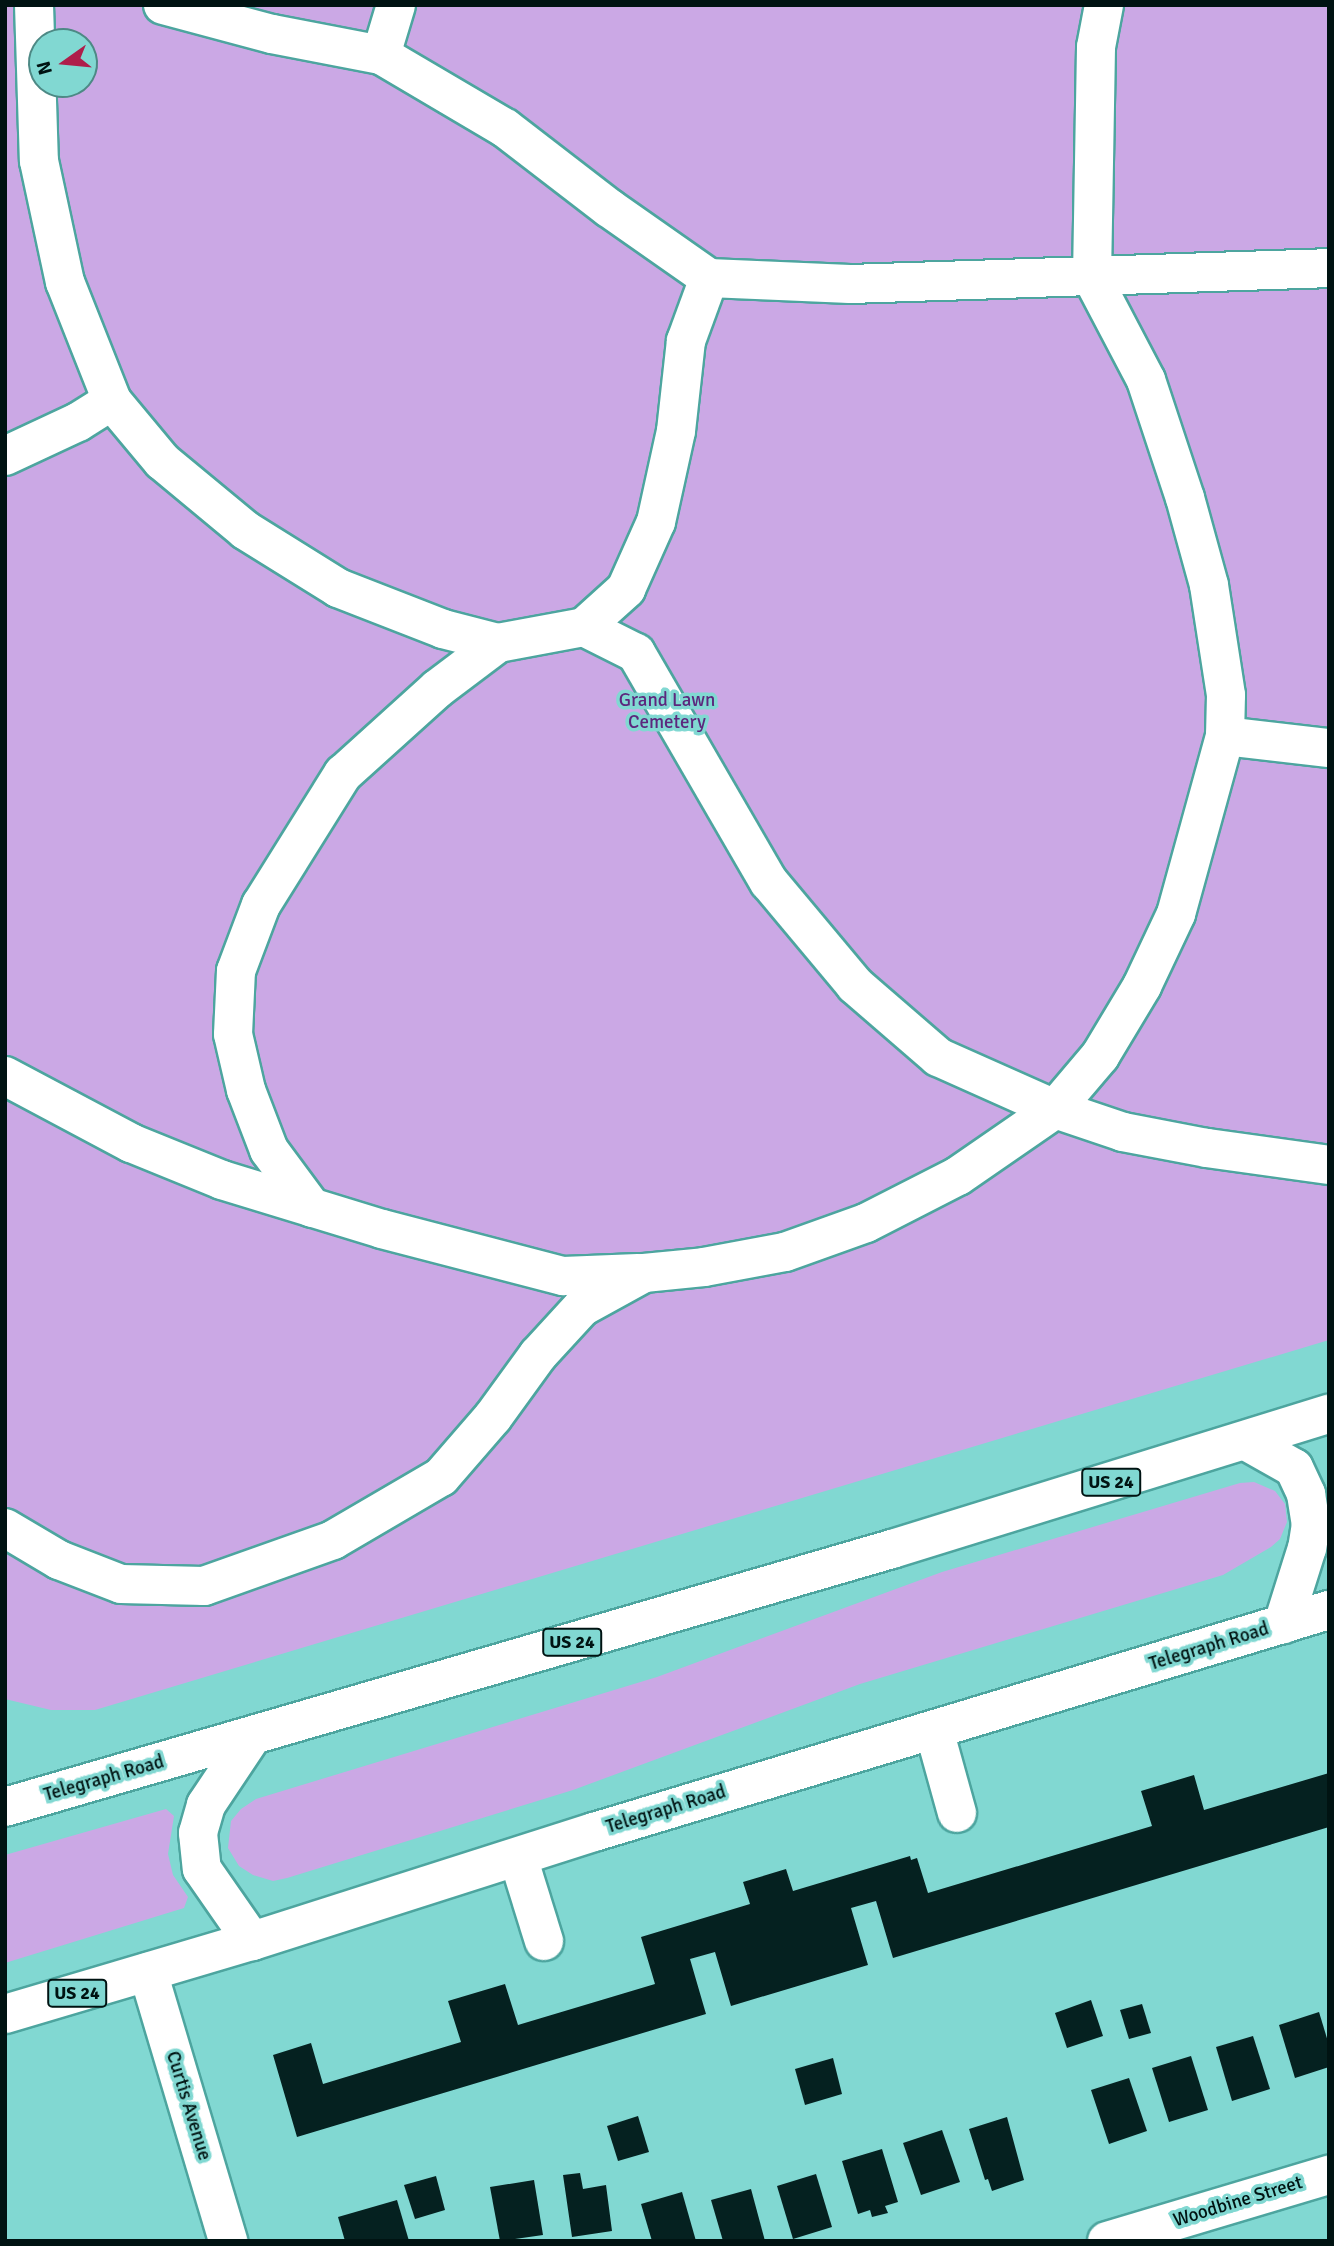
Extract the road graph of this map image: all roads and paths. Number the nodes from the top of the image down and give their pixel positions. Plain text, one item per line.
1 (34, 5) edge
2 (163, 5) edge
3 (396, 5) edge
4 (1104, 5) edge
5 (380, 55) junction
6 (1329, 268) edge
7 (1092, 277) junction
8 (709, 278) junction
9 (112, 401) junction
10 (5, 456) edge
11 (626, 589) junction
12 (584, 628) junction
13 (498, 643) junction
14 (636, 653) junction
15 (1225, 736) junction
16 (1329, 748) edge
17 (5, 1076) edge
18 (1055, 1109) junction
19 (1329, 1165) edge
20 (312, 1208) junction
21 (644, 1273) junction
22 (1329, 1414) edge
23 (1246, 1441) junction
24 (5, 1528) edge
25 (1329, 1610) edge
26 (1283, 1624) junction
27 (934, 1730) junction
28 (252, 1736) junction
29 (5, 1807) edge
30 (957, 1813) dead end
31 (518, 1857) junction
32 (253, 1941) junction
33 (544, 1941) dead end
34 (148, 1972) junction
35 (5, 2014) edge
36 (1329, 2175) edge
37 (228, 2241) edge
38 (1107, 2241) edge

1 - 9 main road
2 - 5 main road
3 - 5 main road
4 - 7 main road
5 - 8 main road
6 - 7 main road
7 - 8 main road
7 - 15 main road
8 - 11 main road
9 - 10 main road
9 - 13 main road
11 - 12 main road
11 - 14 main road
12 - 13 main road
12 - 14 main road
13 - 20 main road
14 - 18 main road
15 - 16 main road
15 - 18 main road
17 - 20 main road
18 - 19 main road
18 - 21 main road
20 - 21 main road
21 - 24 main road
22 - 23 main road, Telegraph Road / US 24
23 - 26 main road
23 - 28 main road, Telegraph Road / US 24
25 - 26 main road, Telegraph Road / US 24
26 - 27 main road, Telegraph Road / US 24
27 - 30 main road
27 - 31 main road, Telegraph Road / US 24
28 - 29 main road, Telegraph Road / US 24
28 - 32 main road
31 - 32 main road, Telegraph Road / US 24
31 - 33 main road
32 - 34 main road, Telegraph Road / US 24
34 - 35 main road, Telegraph Road / US 24
34 - 37 main road, Curtis Avenue
36 - 38 main road, Woodbine Street

